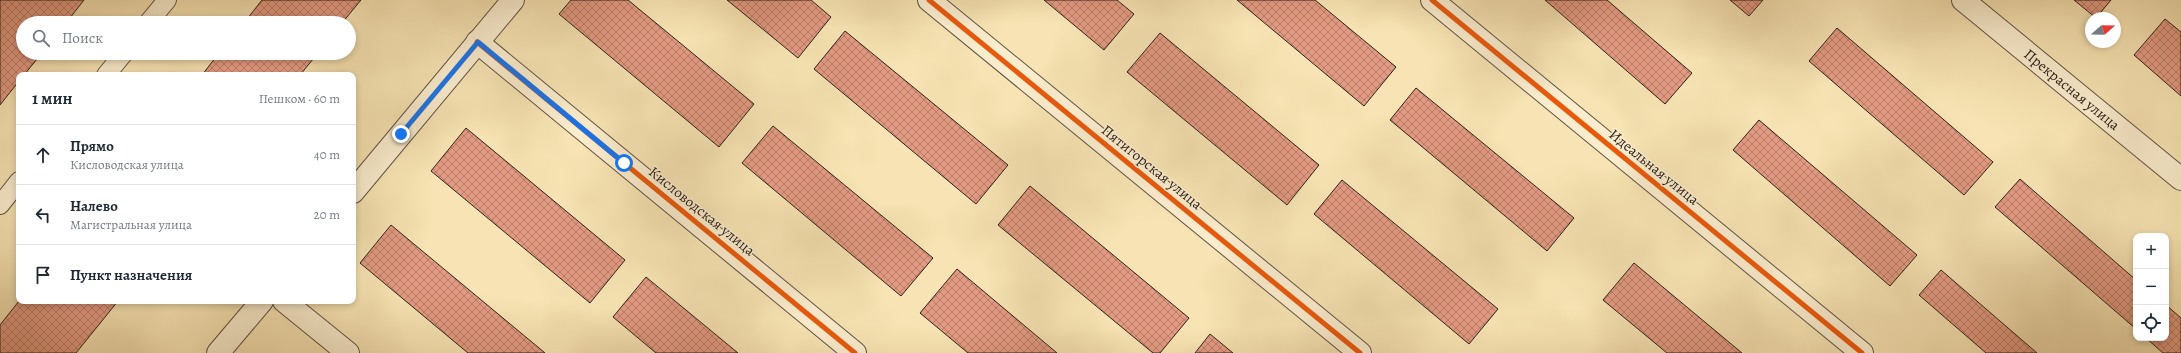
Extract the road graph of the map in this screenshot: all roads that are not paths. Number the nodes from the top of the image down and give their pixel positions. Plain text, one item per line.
1 (167, 0) edge
2 (513, 0) edge
3 (929, 0) edge
4 (1432, 0) edge
5 (1963, 0) edge
6 (154, 16) edge
7 (478, 42) junction
8 (118, 60) edge
9 (108, 72) edge
10 (2181, 179) edge
11 (16, 185) edge
12 (356, 188) edge
13 (0, 204) edge
14 (259, 304) edge
15 (288, 304) edge
16 (218, 353) edge
17 (348, 353) edge
18 (855, 353) edge
19 (1360, 353) edge
20 (1862, 353) edge

1 - 6 lane
2 - 7 street
3 - 19 street, Пятигорская улица
4 - 20 street, Идеальная улица
5 - 10 street, Прекрасная улица
7 - 12 street
7 - 18 street, Кисловодская улица
8 - 9 lane
11 - 13 lane
14 - 16 street
15 - 17 street

